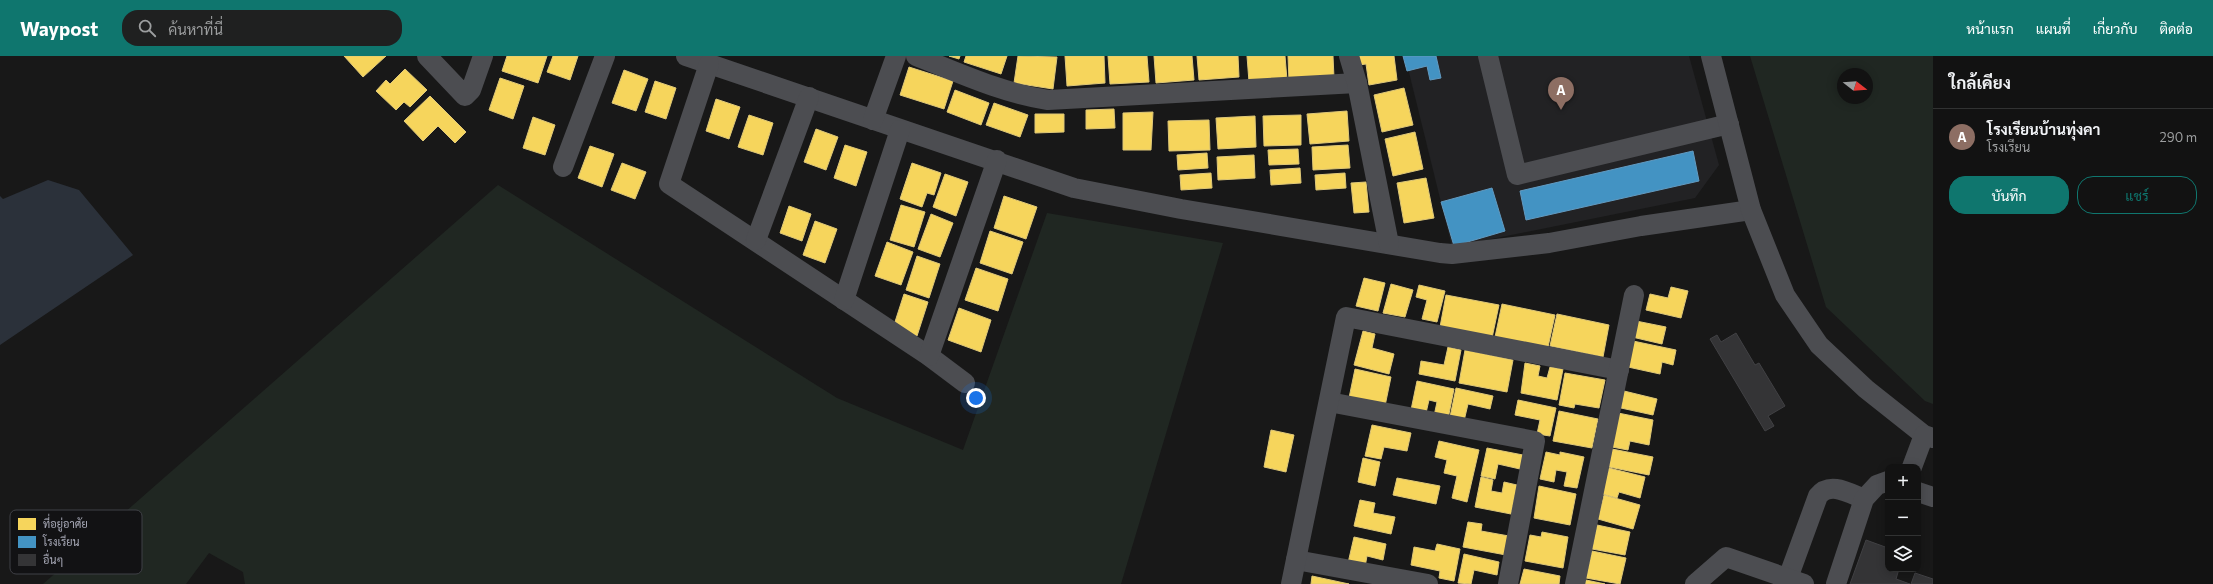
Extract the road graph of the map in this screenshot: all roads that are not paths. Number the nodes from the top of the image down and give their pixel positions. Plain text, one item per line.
1 (427, 56) edge
2 (483, 56) edge
3 (605, 56) edge
4 (686, 56) edge
5 (896, 56) edge
6 (916, 56) edge
7 (1349, 56) edge
8 (1488, 56) edge
9 (1711, 56) edge
10 (709, 64) junction
11 (1357, 83) junction
12 (809, 97) junction
13 (873, 120) junction
14 (1729, 124) junction
15 (900, 130) junction
16 (997, 160) junction
17 (563, 167) dead end
18 (1751, 210) junction
19 (756, 240) junction
20 (1389, 244) junction
21 (1634, 294) dead end
22 (844, 300) junction
23 (929, 356) junction
24 (1619, 370) junction
25 (965, 383) dead end
26 (1329, 402) junction
27 (1929, 436) edge
28 (1914, 464) edge
29 (1885, 482) edge
30 (1921, 493) edge
31 (1933, 497) edge
32 (1864, 499) junction
33 (1296, 560) junction
34 (1796, 581) edge
35 (1291, 584) edge
36 (1428, 584) edge
37 (1508, 584) edge
38 (1575, 584) edge
39 (1695, 584) edge
40 (1836, 584) edge

1 - 2 street
3 - 17 street
4 - 10 street
5 - 13 street
6 - 11 street
7 - 11 street
8 - 14 street
9 - 14 street
10 - 12 street
10 - 19 street
11 - 20 street
12 - 13 street
12 - 19 street
13 - 15 street
14 - 18 street
15 - 16 street
15 - 22 street
16 - 20 street
16 - 23 street
18 - 20 street
18 - 27 street
19 - 22 street
21 - 24 street
22 - 23 street
23 - 25 street
24 - 26 street
24 - 38 street
26 - 33 street
26 - 37 street
27 - 28 street
29 - 32 street
30 - 31 street
32 - 34 street
32 - 40 street
33 - 35 street
33 - 36 street
34 - 39 street

